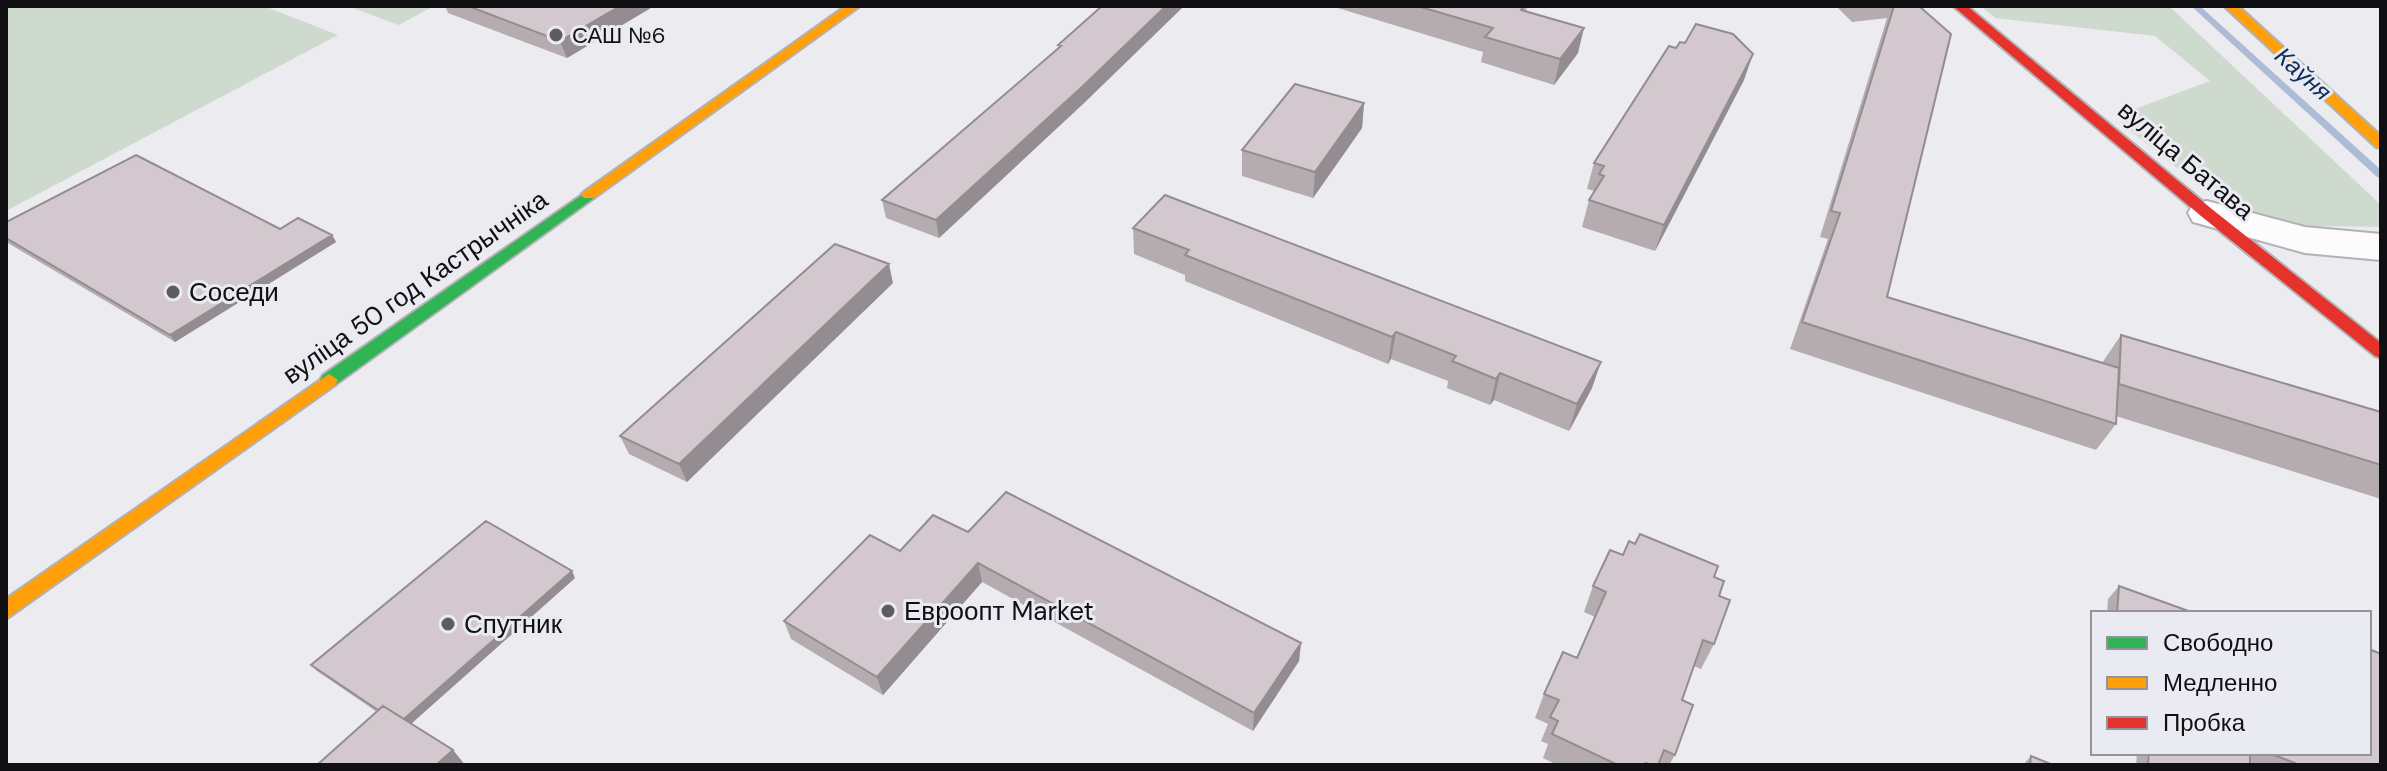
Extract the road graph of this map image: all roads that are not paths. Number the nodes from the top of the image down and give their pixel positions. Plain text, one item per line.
1 (854, 6) edge
2 (1959, 6) edge
3 (2230, 6) edge
4 (2381, 144) edge
5 (2207, 213) junction
6 (2381, 247) edge
7 (2381, 352) edge
8 (6, 610) edge

1 - 8 main road, вуліца 50 год Кастрычніка
2 - 5 main road, вуліца Батава
3 - 4 main road
5 - 6 street
5 - 7 main road, вуліца Батава

